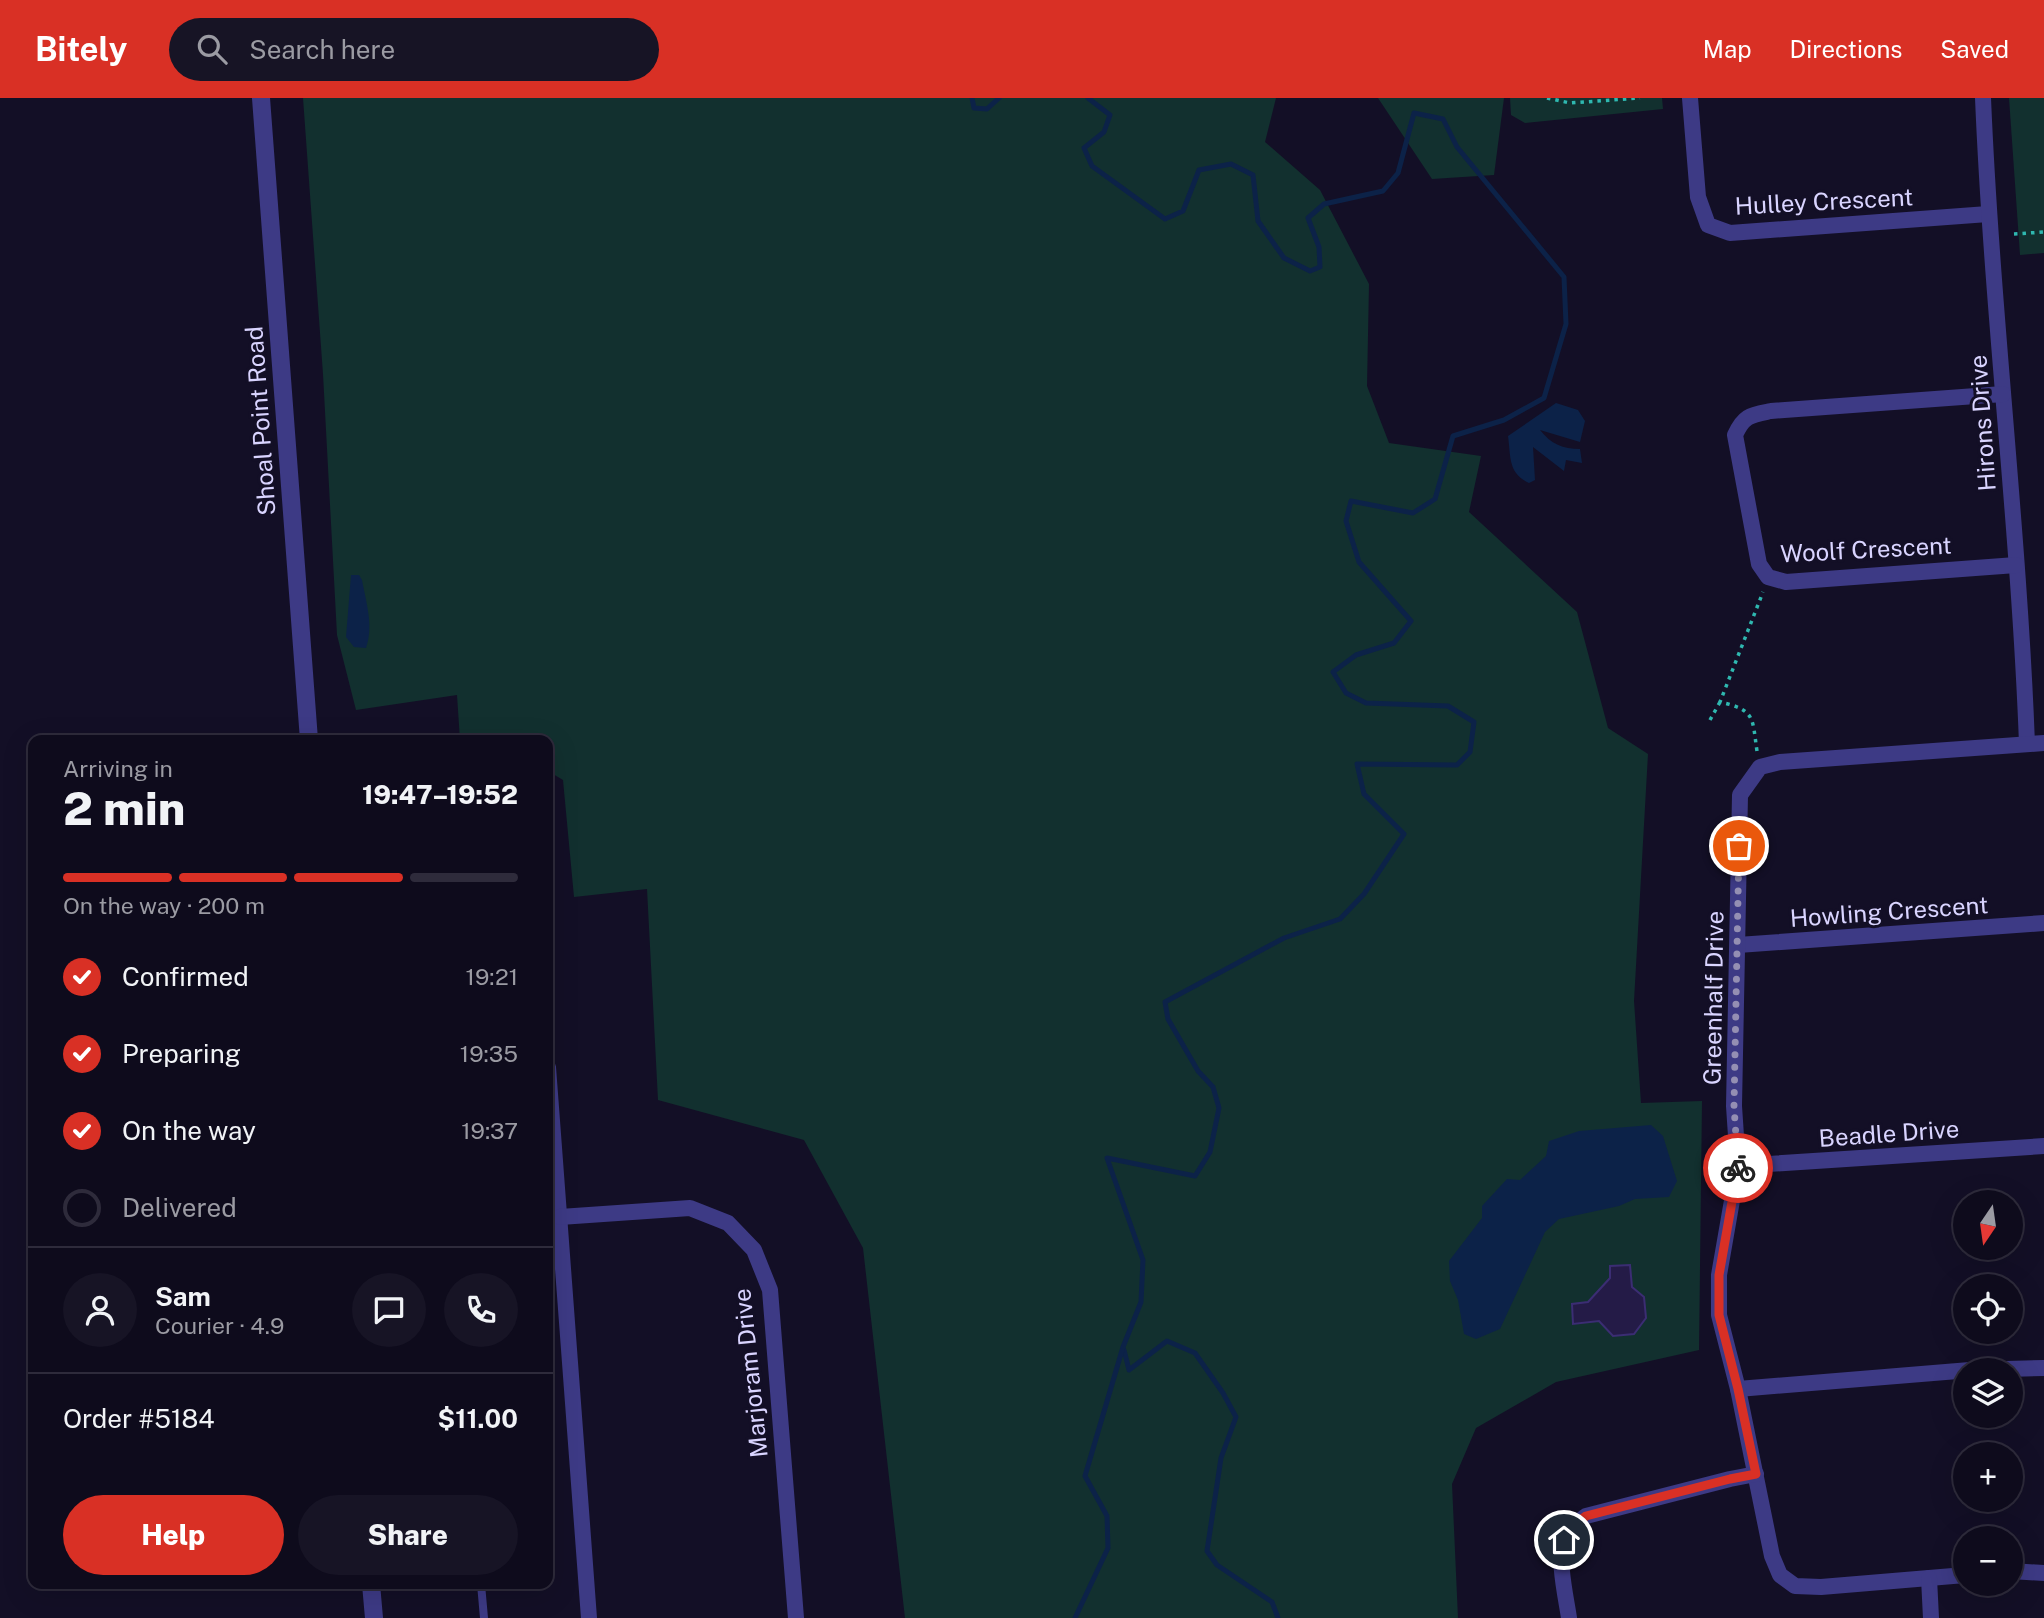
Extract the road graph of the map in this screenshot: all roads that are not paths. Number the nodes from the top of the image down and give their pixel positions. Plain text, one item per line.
1 (261, 98) edge
2 (1690, 98) edge
3 (1983, 98) edge
4 (1988, 214) junction
5 (2003, 394) junction
6 (2016, 565) junction
7 (309, 735) edge
8 (2044, 743) edge
9 (2027, 744) junction
10 (2044, 923) edge
11 (1738, 945) junction
12 (553, 1130) edge
13 (2044, 1146) edge
14 (1738, 1166) junction
15 (560, 1217) junction
16 (2044, 1368) edge
17 (1738, 1389) junction
18 (1756, 1474) junction
19 (2023, 1572) edge
20 (2044, 1573) edge
21 (1953, 1576) edge
22 (1928, 1578) junction
23 (371, 1589) edge
24 (481, 1589) edge
25 (374, 1618) edge
26 (484, 1618) edge
27 (589, 1618) edge
28 (796, 1618) edge
29 (1569, 1618) edge
30 (1931, 1618) edge

1 - 7 street, Shoal Point Road
2 - 4 street, Hulley Crescent
3 - 4 street, Hirons Drive
4 - 5 street, Hirons Drive
5 - 6 street, Hirons Drive
5 - 6 street, Woolf Crescent
6 - 9 street, Hirons Drive
8 - 9 street
9 - 11 street, Greenhalf Drive
10 - 11 street, Howling Crescent
11 - 14 street, Greenhalf Drive
12 - 15 street
13 - 14 street, Beadle Drive
14 - 17 street, Greenhalf Drive
15 - 27 street
15 - 28 street, Marjoram Drive
16 - 17 street
17 - 18 street, Greenhalf Drive
18 - 22 street, Greenhalf Drive
18 - 29 street
19 - 20 street
21 - 22 street, Greenhalf Drive
22 - 30 street
23 - 25 street
24 - 26 lane

